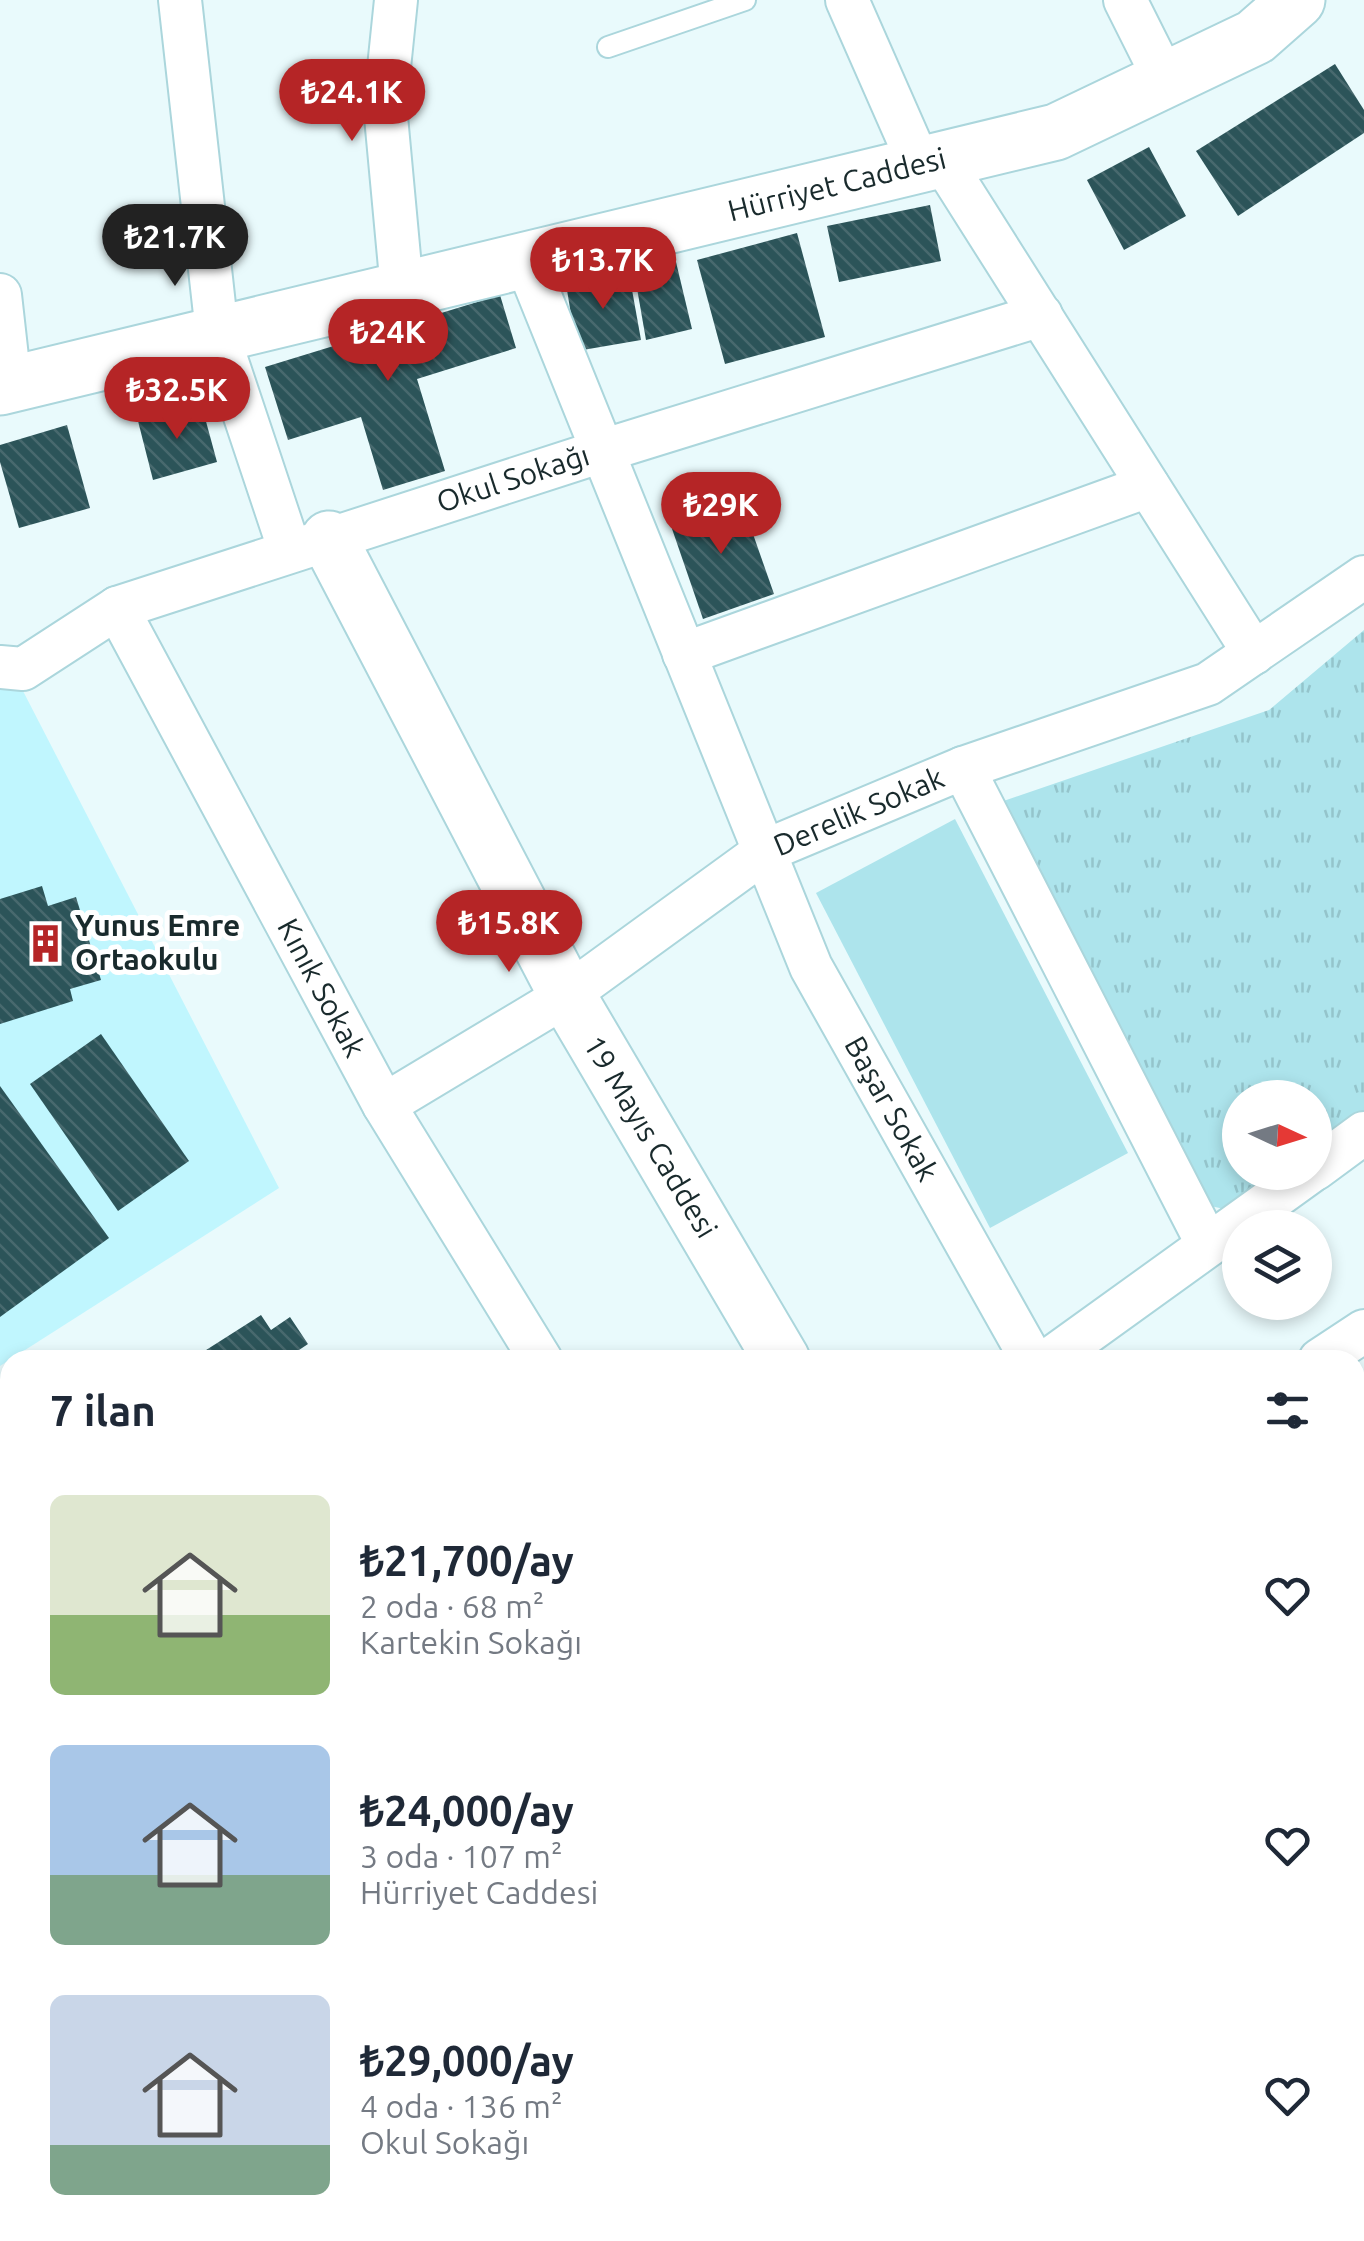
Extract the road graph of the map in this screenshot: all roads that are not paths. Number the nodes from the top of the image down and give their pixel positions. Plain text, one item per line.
1 (180, 0) edge
2 (396, 0) edge
3 (745, 0) edge
4 (847, 0) edge
5 (1126, 0) edge
6 (1297, 0) edge
7 (608, 47) dead end
8 (1165, 80) junction
9 (931, 163) junction
10 (525, 260) junction
11 (402, 289) junction
12 (0, 295) edge
13 (1041, 315) junction
14 (217, 332) junction
15 (5, 386) edge
16 (602, 450) junction
17 (1148, 486) junction
18 (309, 545) junction
19 (1364, 578) edge
20 (117, 608) junction
21 (1254, 653) junction
22 (684, 654) junction
23 (0, 667) edge
24 (963, 768) junction
25 (765, 851) junction
26 (567, 995) junction
27 (384, 1105) junction
28 (1364, 1133) edge
29 (1332, 1156) edge
30 (1285, 1190) edge
31 (1208, 1246) junction
32 (1364, 1331) edge
33 (535, 1350) edge
34 (776, 1350) edge
35 (1026, 1350) edge
36 (1064, 1350) edge
37 (1335, 1350) edge

1 - 14 street
2 - 11 street
3 - 7 lane
4 - 9 street
5 - 8 street
6 - 8 street, Hürriyet Caddesi
8 - 9 street, Hürriyet Caddesi
9 - 10 street, Hürriyet Caddesi
9 - 13 street
10 - 11 street, Hürriyet Caddesi
10 - 16 street, Başar Sokak
11 - 14 street, Hürriyet Caddesi
12 - 15 street
13 - 16 street, Okul Sokağı
13 - 17 street
14 - 15 street, Hürriyet Caddesi
14 - 18 street
16 - 18 street, Okul Sokağı
16 - 22 street, Başar Sokak
17 - 21 street
17 - 22 street
18 - 20 street, Okul Sokağı
18 - 26 street, 19 Mayıs Caddesi
19 - 21 street, Derelik Sokak
20 - 23 street, Okul Sokağı
20 - 27 street, Kınık Sokak
21 - 24 street, Derelik Sokak
22 - 25 street, Başar Sokak
24 - 25 street, Derelik Sokak
24 - 31 street
25 - 26 street, Derelik Sokak
25 - 35 street, Başar Sokak
26 - 27 street, Derelik Sokak
26 - 34 street, 19 Mayıs Caddesi
27 - 33 street, Kınık Sokak
28 - 29 street
30 - 31 street
31 - 36 street
32 - 37 street

